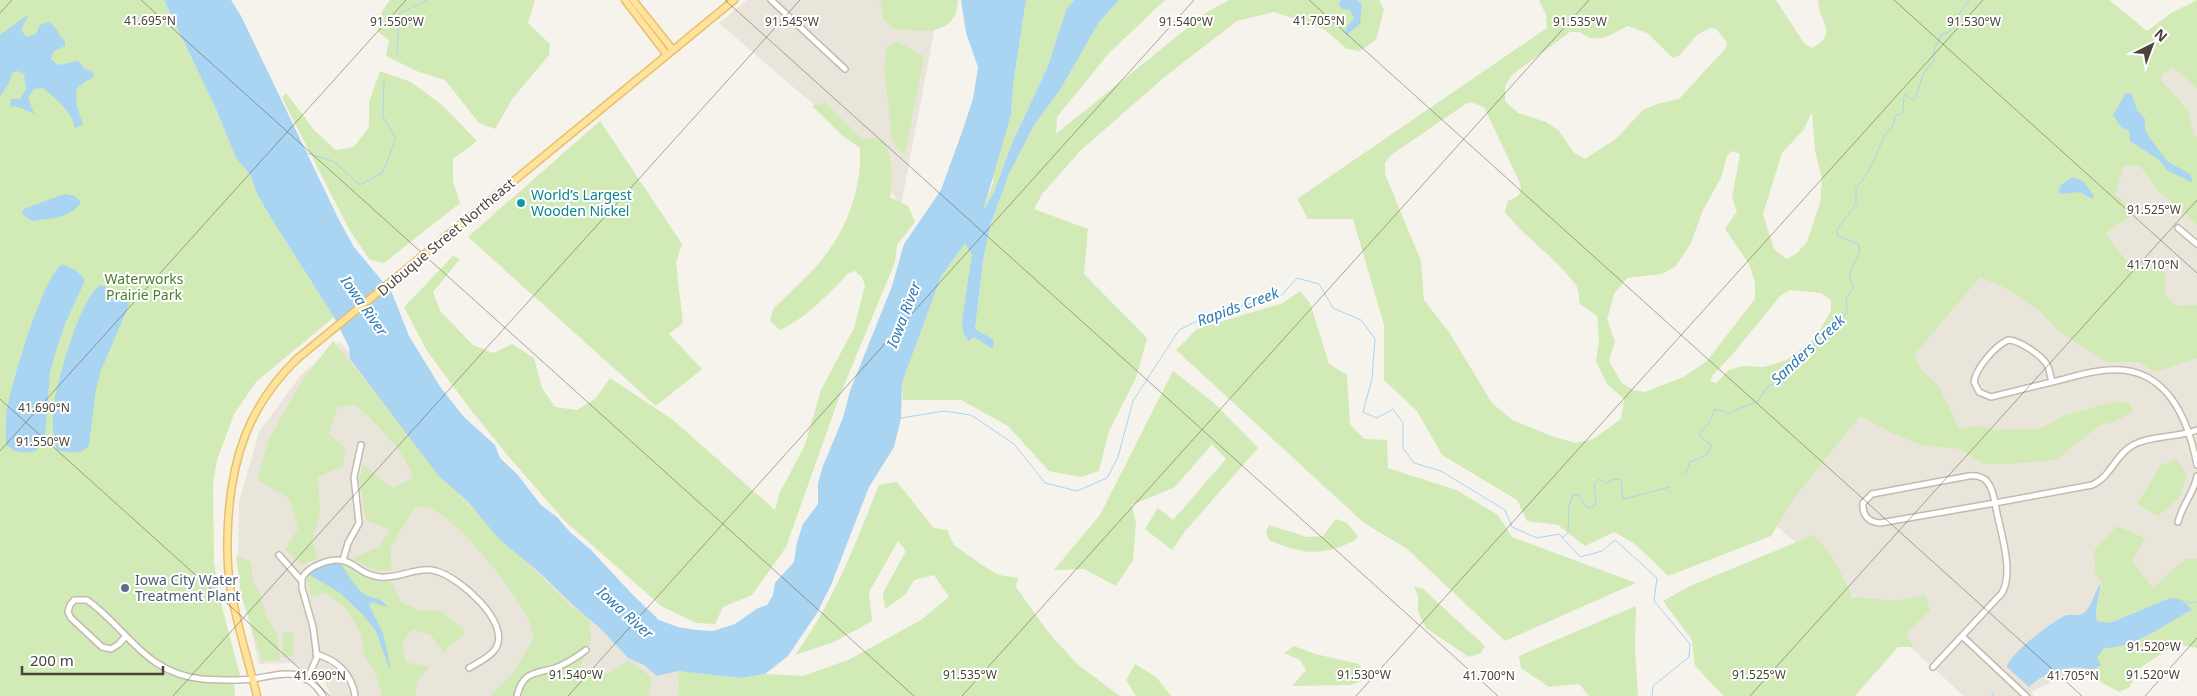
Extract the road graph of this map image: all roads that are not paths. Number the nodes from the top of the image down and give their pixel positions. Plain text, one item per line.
1 (625, 0) edge
2 (633, 0) edge
3 (734, 0) edge
4 (771, 0) edge
5 (673, 50) junction
6 (667, 55) junction
7 (846, 69) dead end
8 (2178, 228) dead end
9 (2197, 244) edge
10 (2052, 382) junction
11 (2197, 430) edge
12 (2188, 434) junction
13 (362, 445) dead end
14 (2197, 465) edge
15 (2197, 476) edge
16 (1996, 503) junction
17 (2178, 522) dead end
18 (278, 555) dead end
19 (343, 560) junction
20 (301, 580) junction
21 (1962, 636) junction
22 (125, 637) junction
23 (586, 650) dead end
24 (316, 654) junction
25 (1933, 667) dead end
26 (469, 668) dead end
27 (307, 680) junction
28 (253, 682) junction
29 (257, 696) edge
30 (323, 696) edge
31 (355, 696) edge
32 (517, 696) edge
33 (2026, 696) edge

1 - 6 main road
2 - 5 main road
3 - 5 main road, Dubuque Street Northeast
4 - 7 street
5 - 6 main road, Dubuque Street Northeast
6 - 28 main road, Dubuque Street Northeast
8 - 9 street
10 - 10 street
10 - 12 street
11 - 12 street
12 - 14 street
12 - 16 street
13 - 19 street
15 - 17 street
16 - 16 street
16 - 21 street
18 - 20 street
19 - 20 street
19 - 26 street
20 - 24 street
21 - 25 street
21 - 33 street
22 - 22 street
22 - 28 street
23 - 32 street
24 - 27 street
24 - 31 street
27 - 28 street
27 - 30 street
28 - 29 main road, Dubuque Street Northeast

